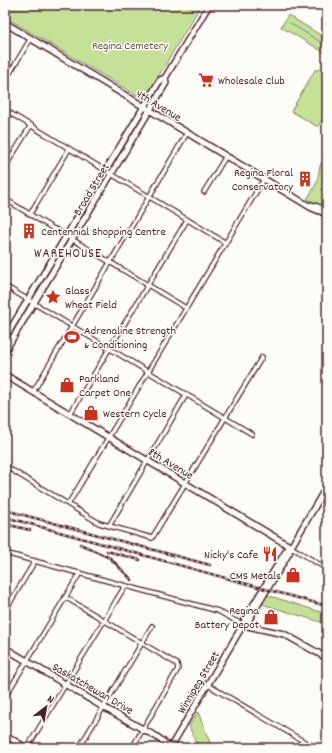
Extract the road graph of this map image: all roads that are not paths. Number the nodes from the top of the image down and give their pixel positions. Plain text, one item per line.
1 (209, 5) edge
2 (5, 23) edge
3 (31, 38) junction
4 (165, 78) junction
5 (5, 81) edge
6 (144, 107) junction
7 (5, 110) edge
8 (149, 111) junction
9 (31, 125) junction
10 (187, 133) junction
11 (70, 149) junction
12 (226, 156) junction
13 (5, 167) edge
14 (106, 171) junction
15 (111, 174) junction
16 (264, 179) junction
17 (204, 192) dead end
18 (149, 197) junction
19 (5, 199) edge
20 (304, 202) junction
21 (327, 210) edge
22 (30, 214) junction
23 (327, 214) edge
24 (187, 220) junction
25 (68, 236) junction
26 (226, 243) junction
27 (110, 262) junction
28 (148, 285) junction
29 (5, 286) edge
30 (28, 300) junction
31 (33, 303) junction
32 (186, 308) junction
33 (71, 326) junction
34 (5, 338) edge
35 (109, 349) junction
36 (5, 351) edge
37 (262, 356) dead end
38 (148, 373) junction
39 (5, 375) edge
40 (33, 392) junction
41 (186, 395) junction
42 (70, 414) junction
43 (225, 418) junction
44 (252, 434) dead end
45 (110, 438) junction
46 (147, 460) junction
47 (5, 466) edge
48 (186, 484) junction
49 (327, 486) edge
50 (69, 503) junction
51 (108, 526) junction
52 (291, 547) junction
53 (5, 553) edge
54 (35, 561) junction
55 (327, 569) edge
56 (80, 573) junction
57 (125, 586) junction
58 (65, 597) junction
59 (5, 611) edge
60 (104, 620) junction
61 (152, 626) dead end
62 (243, 626) junction
63 (142, 643) junction
64 (5, 648) edge
65 (327, 658) edge
66 (27, 661) junction
67 (66, 684) junction
68 (208, 685) junction
69 (5, 697) edge
70 (103, 707) junction
71 (143, 728) junction
72 (5, 736) edge
73 (26, 748) edge
74 (79, 748) edge
75 (132, 748) edge
76 (170, 748) edge
77 (315, 748) edge

1 - 4 main road, Broad Street
2 - 3 main road, 4th Avenue
3 - 5 street
3 - 6 main road, 4th Avenue
4 - 6 main road, Broad Street
4 - 8 main road, Broad Street
6 - 8 main road, 4th Avenue
6 - 14 main road, Broad Street
7 - 9 street
8 - 10 main road, 4th Avenue
8 - 15 main road, Broad Street
9 - 11 street
9 - 13 street
10 - 12 main road, 4th Avenue
10 - 18 street
11 - 14 street
11 - 22 street
12 - 16 main road, 4th Avenue
12 - 17 street
14 - 15 street
14 - 25 main road, Broad Street
15 - 18 street
15 - 25 main road, Broad Street
16 - 20 main road, 4th Avenue
16 - 26 street
18 - 24 street
18 - 27 street
19 - 22 street
20 - 21 main road
20 - 23 main road
22 - 25 street
24 - 26 street
24 - 28 street
25 - 27 street
25 - 30 main road, Broad Street
25 - 31 main road, Broad Street
26 - 32 street
27 - 28 street
27 - 33 street
28 - 32 street
28 - 35 street
29 - 30 street
30 - 31 street
30 - 34 main road, Broad Street
31 - 33 street
31 - 36 main road, Broad Street
32 - 38 street
33 - 35 street
33 - 40 street
35 - 38 street
35 - 42 street
37 - 43 street
38 - 41 street
38 - 45 street
39 - 40 main road, 8th Avenue
40 - 42 main road, 8th Avenue
41 - 43 street
41 - 46 street
42 - 45 main road, 8th Avenue
43 - 44 street
43 - 48 street
45 - 46 main road, 8th Avenue
45 - 50 street
46 - 48 main road, 8th Avenue
46 - 51 street
47 - 50 street
48 - 51 street
48 - 52 main road, 8th Avenue
49 - 52 main road, Winnipeg Street
50 - 51 street
52 - 55 street, 8th Avenue
52 - 62 main road, Winnipeg Street
53 - 54 street
54 - 56 street
54 - 59 street
56 - 57 street
56 - 58 street
57 - 60 street
57 - 62 street
58 - 60 street
58 - 66 street
60 - 63 street
60 - 67 street
61 - 63 street
62 - 65 main road
62 - 68 main road, Winnipeg Street
63 - 70 street
63 - 71 street
64 - 66 main road, Saskatchewan Drive
66 - 67 main road, Saskatchewan Drive
66 - 69 street
67 - 70 main road, Saskatchewan Drive
67 - 73 street
68 - 76 main road, Winnipeg Street
68 - 77 street
70 - 71 main road, Saskatchewan Drive
70 - 74 street
71 - 75 street
71 - 76 main road, Saskatchewan Drive
72 - 73 main road

